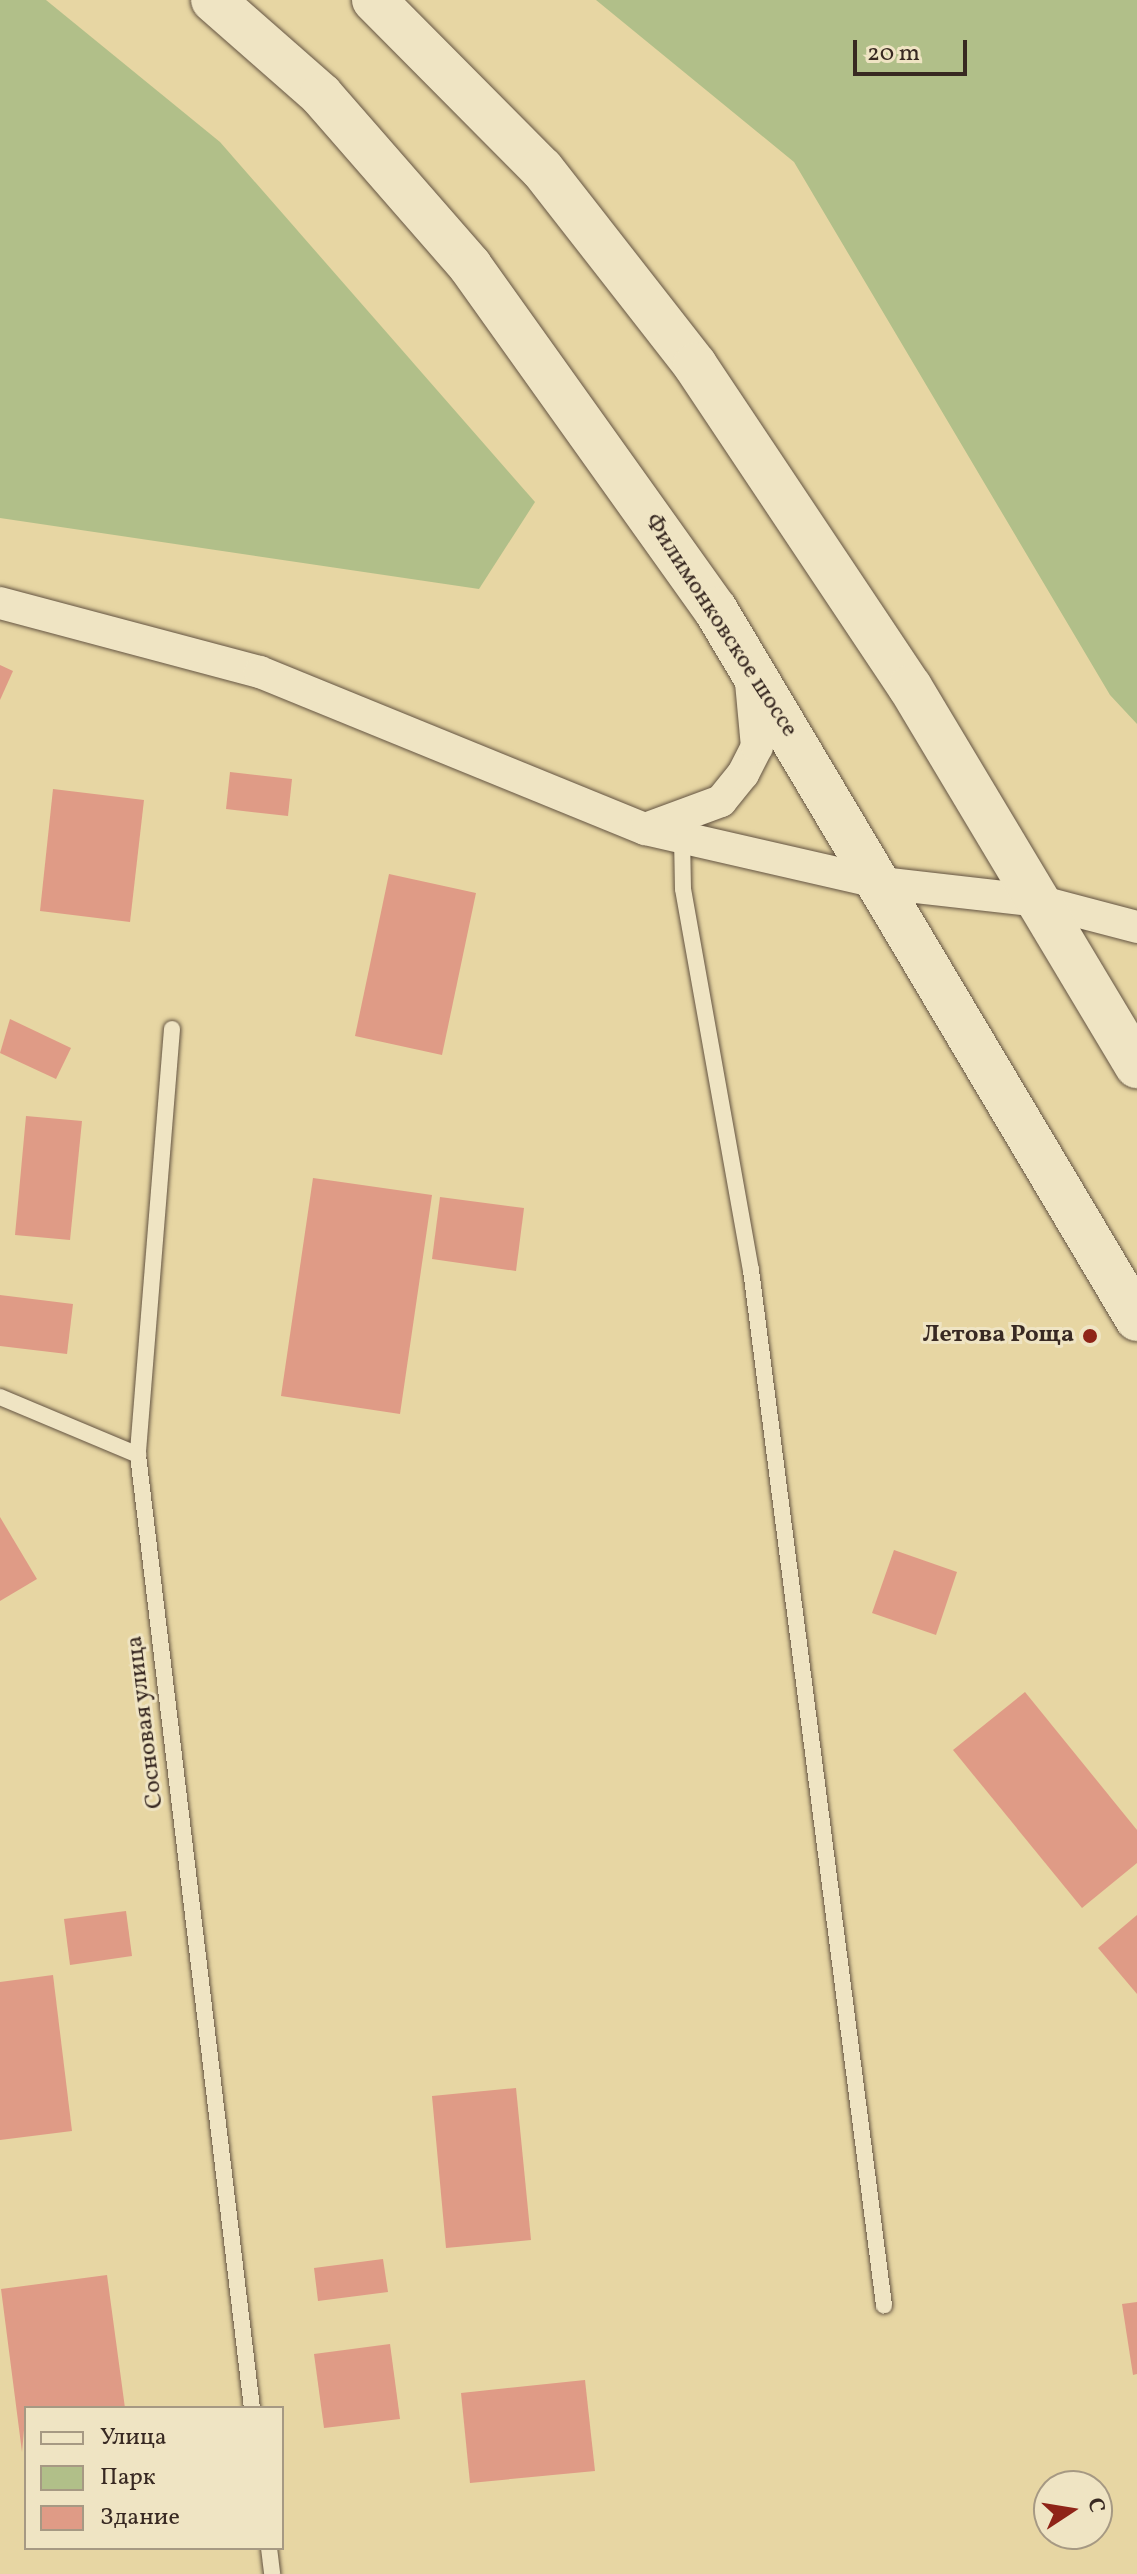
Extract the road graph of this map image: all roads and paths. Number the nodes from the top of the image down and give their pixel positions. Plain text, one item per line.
1 (213, 0) edge
2 (374, 0) edge
3 (0, 603) edge
4 (746, 660) junction
5 (645, 829) junction
6 (682, 837) junction
7 (881, 883) junction
8 (1038, 901) junction
9 (1137, 927) edge
10 (172, 1029) dead end
11 (1137, 1066) edge
12 (1137, 1319) edge
13 (0, 1397) edge
14 (138, 1455) junction
15 (884, 2305) dead end
16 (252, 2406) edge
17 (269, 2550) edge
18 (272, 2574) edge

1 - 4 main road, Филимонковское шоссе
2 - 8 main road
3 - 5 street
4 - 5 street
4 - 7 main road, Филимонковское шоссе
5 - 6 street
6 - 7 street
6 - 15 lane
7 - 8 street
7 - 12 main road, Филимонковское шоссе
8 - 9 street
8 - 11 main road
10 - 14 lane, Сосновая улица
13 - 14 lane
14 - 16 lane, Сосновая улица
17 - 18 lane

